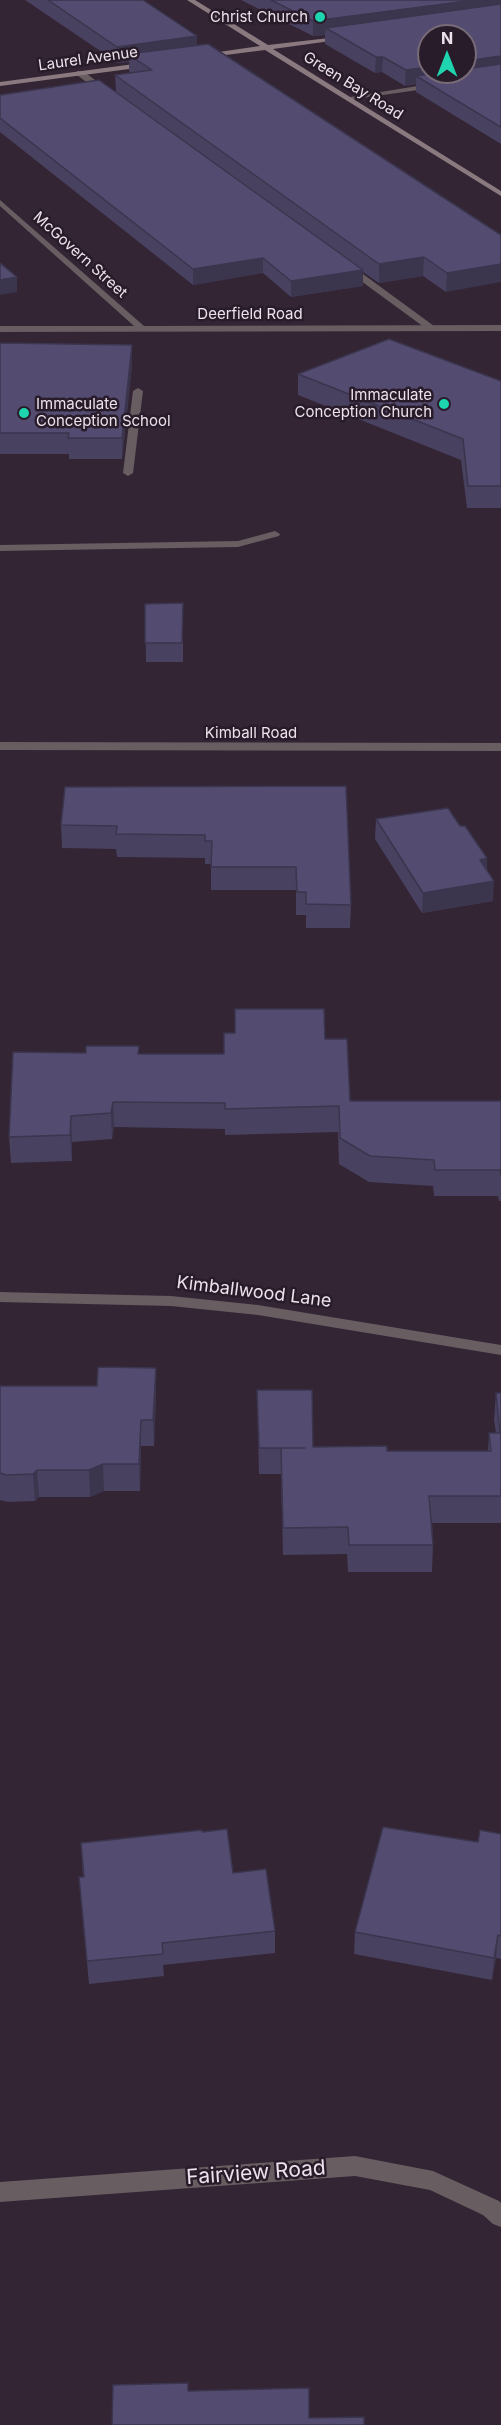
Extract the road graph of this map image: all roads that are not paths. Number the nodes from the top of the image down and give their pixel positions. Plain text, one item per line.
1 (190, 0) edge
2 (358, 35) edge
3 (266, 47) junction
4 (195, 57) edge
5 (160, 62) edge
6 (80, 73) junction
7 (0, 84) edge
8 (440, 84) edge
9 (114, 98) edge
10 (348, 98) junction
11 (501, 194) edge
12 (0, 202) edge
13 (344, 265) edge
14 (0, 328) edge
15 (141, 328) junction
16 (431, 328) junction
17 (501, 328) edge
18 (138, 391) dead end
19 (128, 473) dead end
20 (274, 534) dead end
21 (0, 548) edge
22 (0, 746) edge
23 (501, 747) edge
24 (0, 1297) edge
25 (501, 1350) edge
26 (0, 2192) edge
27 (501, 2217) edge

1 - 3 main road, Green Bay Road
2 - 3 main road
3 - 4 main road
3 - 10 main road, Green Bay Road
5 - 6 main road, Laurel Avenue
6 - 7 main road, Laurel Avenue
6 - 9 street
8 - 10 street
10 - 11 main road, Green Bay Road
12 - 15 street, McGovern Street
13 - 16 street
14 - 15 street, Deerfield Road
15 - 16 street, Deerfield Road
16 - 17 street, Deerfield Road
18 - 19 street
20 - 21 street
22 - 23 street, Kimball Road
24 - 25 street, Kimballwood Lane
26 - 27 street, Fairview Road

